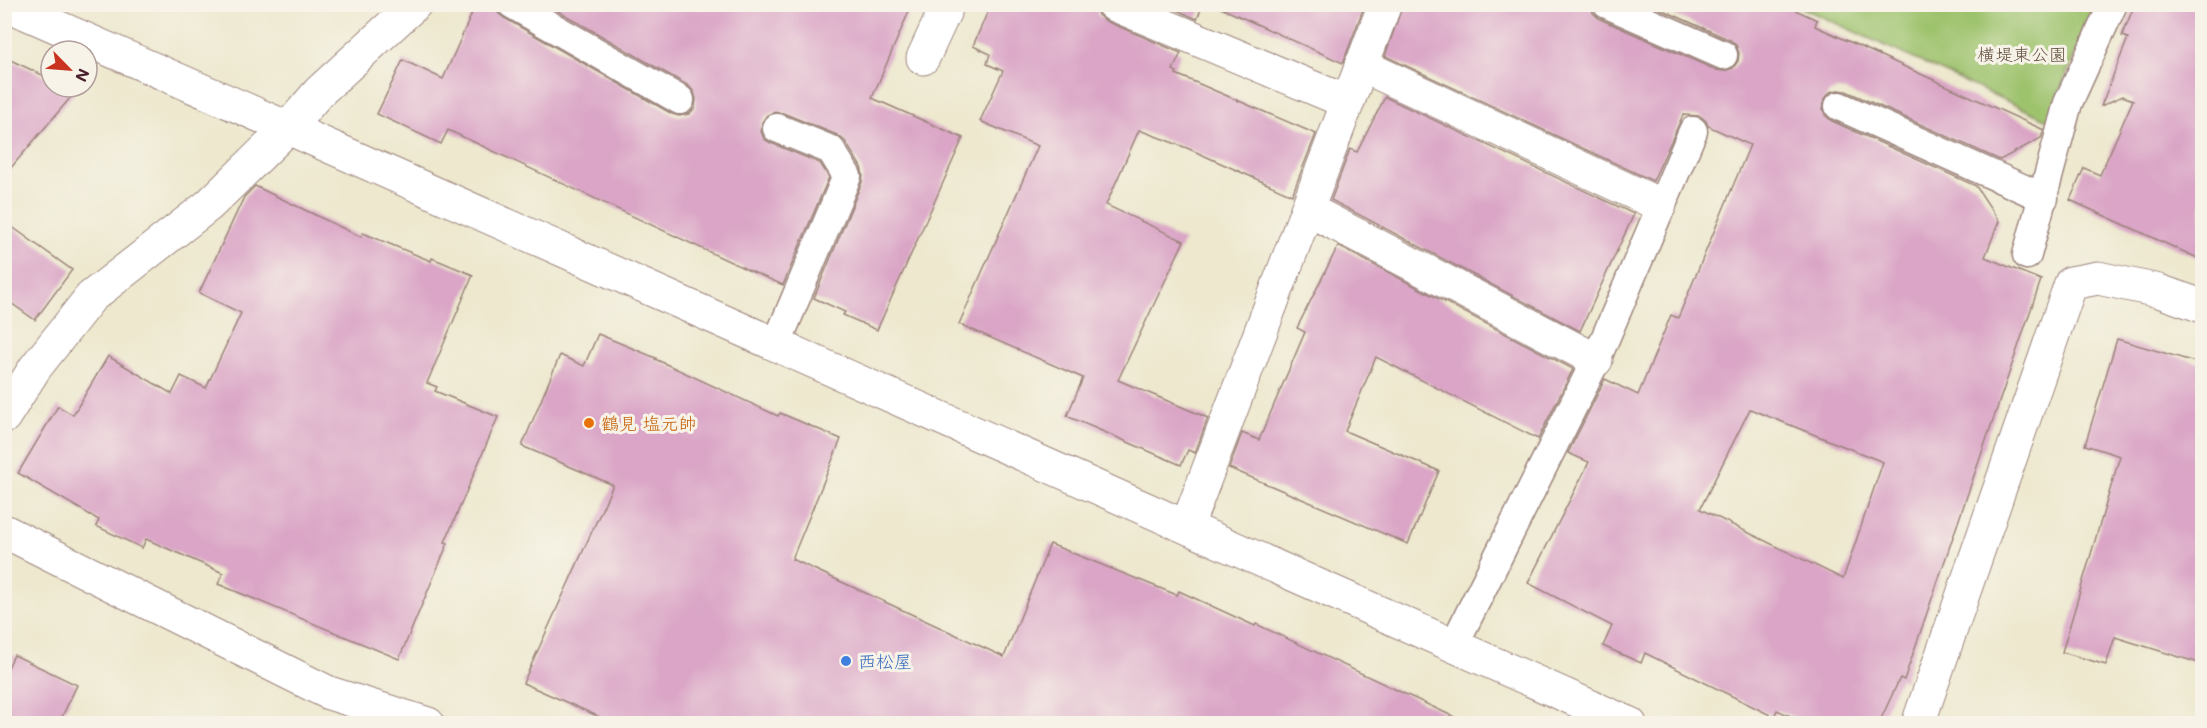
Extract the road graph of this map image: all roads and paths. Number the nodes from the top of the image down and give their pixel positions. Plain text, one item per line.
1 (5, 4) edge
2 (415, 4) edge
3 (512, 4) edge
4 (948, 4) edge
5 (1385, 4) edge
6 (1607, 4) edge
7 (2113, 4) edge
8 (1120, 6) edge
9 (1723, 55) dead end
10 (923, 58) dead end
11 (1361, 65) junction
12 (680, 100) dead end
13 (1347, 102) junction
14 (1839, 106) dead end
15 (288, 128) junction
16 (777, 128) dead end
17 (1693, 131) dead end
18 (2044, 198) junction
19 (1660, 205) junction
20 (1307, 209) junction
21 (2027, 255) dead end
22 (2202, 306) edge
23 (776, 345) junction
24 (1596, 360) junction
25 (4, 417) edge
26 (1187, 526) junction
27 (4, 531) edge
28 (1454, 645) junction
29 (428, 723) edge
30 (1630, 723) edge
31 (1918, 723) edge

1 - 15 street
2 - 15 street
3 - 12 lane
4 - 10 street
5 - 11 street
6 - 9 lane
7 - 18 lane
8 - 13 street
11 - 13 street
11 - 19 street
13 - 20 street
14 - 18 lane
15 - 23 street
15 - 25 street
16 - 23 lane
17 - 19 lane
18 - 21 lane
19 - 24 lane
20 - 24 street
20 - 26 street
22 - 31 street
23 - 26 street
24 - 28 lane
26 - 28 street
27 - 29 street
28 - 30 street

